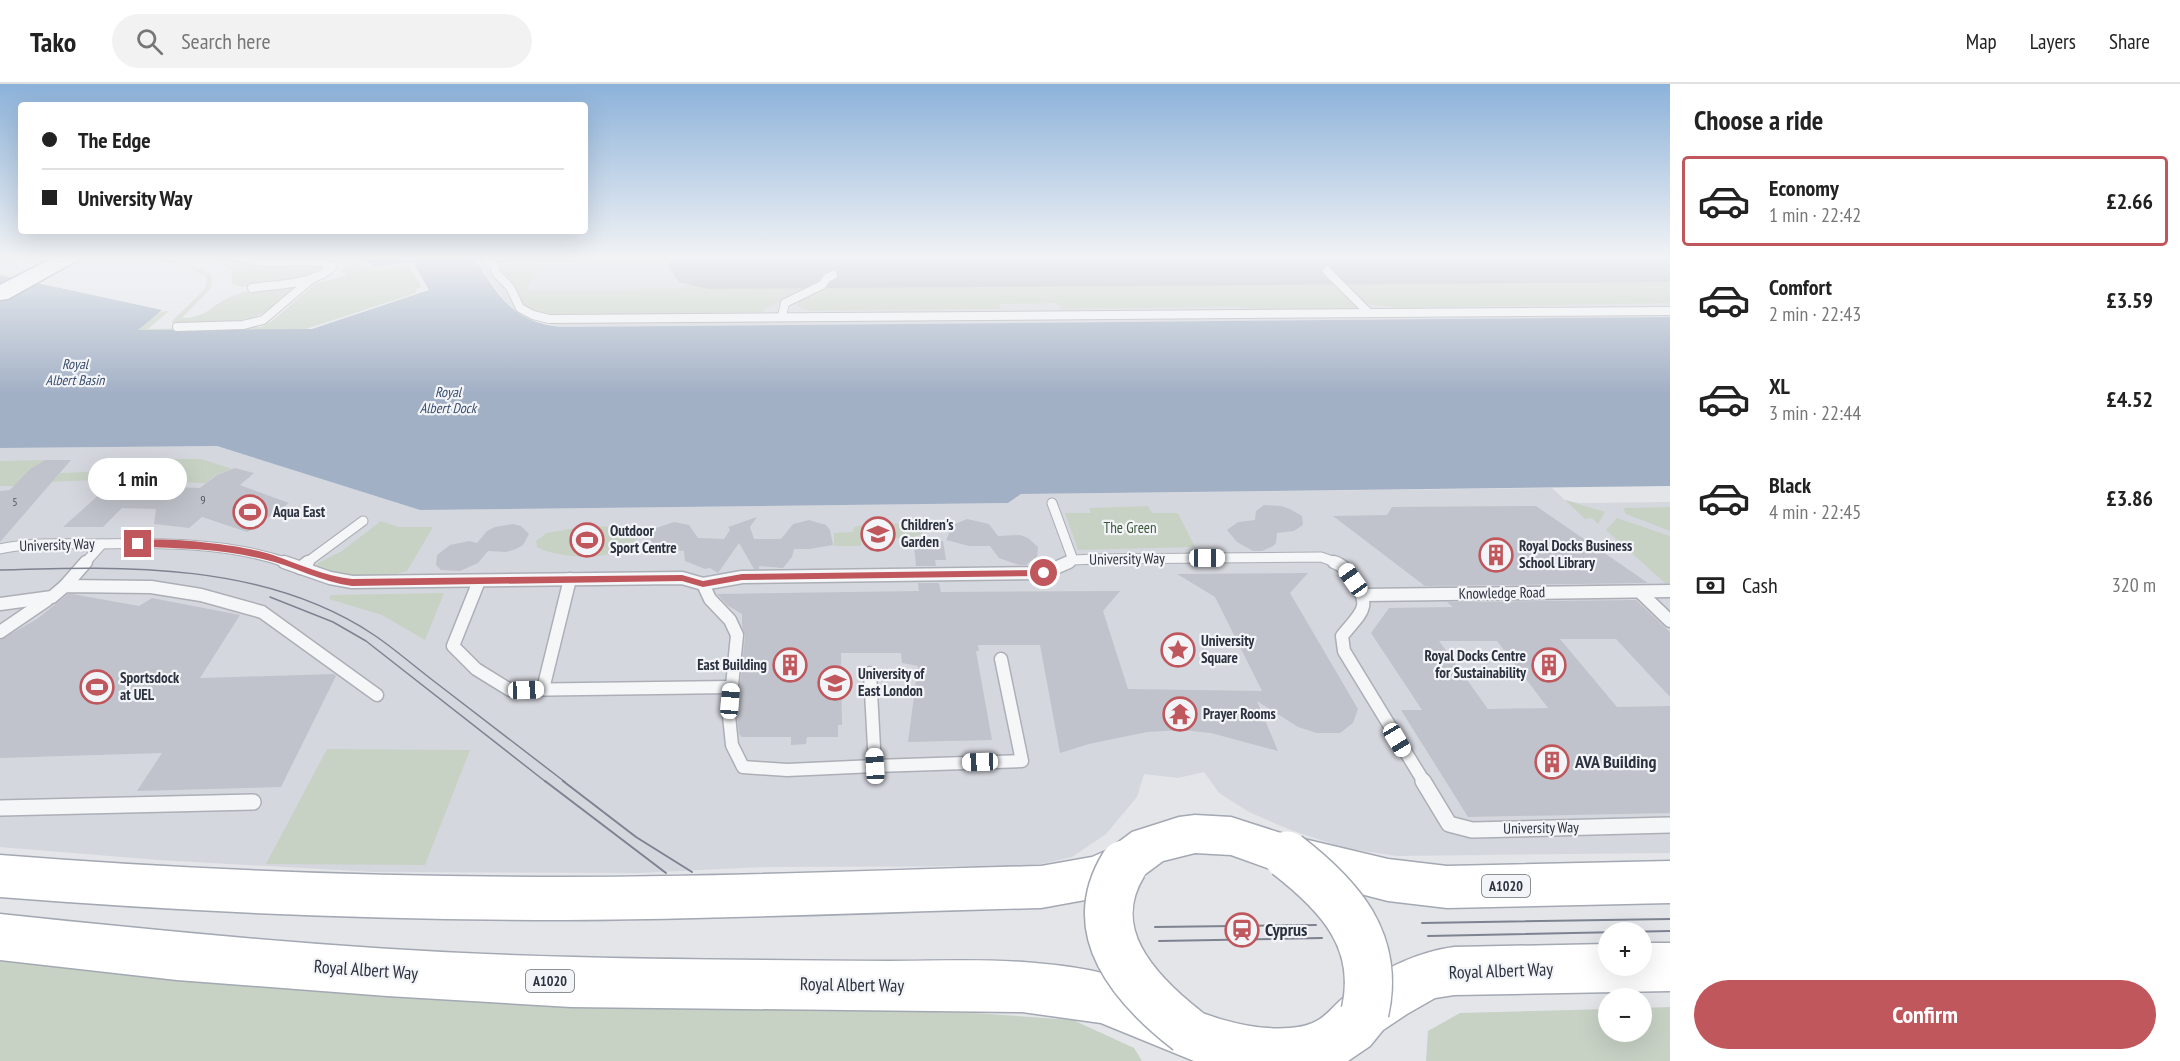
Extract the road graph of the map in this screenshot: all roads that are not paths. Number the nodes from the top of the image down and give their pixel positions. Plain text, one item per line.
1 (284, 303) edge
2 (517, 303) edge
3 (786, 303) edge
4 (1358, 303) edge
5 (1670, 311) edge
6 (1369, 313) junction
7 (783, 316) junction
8 (177, 327) dead end
9 (1052, 503) dead end
10 (363, 521) dead end
11 (102, 543) junction
12 (0, 549) edge
13 (1073, 560) junction
14 (300, 568) junction
15 (570, 579) junction
16 (479, 580) junction
17 (703, 584) junction
18 (65, 586) junction
19 (1670, 591) edge
20 (1640, 592) junction
21 (1364, 595) junction
22 (52, 597) junction
23 (1, 605) edge
24 (1670, 621) edge
25 (0, 632) edge
26 (1001, 659) dead end
27 (870, 673) dead end
28 (731, 687) junction
29 (543, 689) junction
30 (377, 694) dead end
31 (875, 766) junction
32 (253, 802) dead end
33 (0, 808) edge
34 (1670, 825) edge
35 (1287, 855) junction
36 (1124, 864) junction
37 (0, 876) edge
38 (1670, 882) edge
39 (0, 937) edge
40 (1670, 967) edge
41 (1377, 1004) junction
42 (1188, 1031) junction

1 - 8 lane
2 - 7 lane
3 - 7 lane
4 - 6 lane
5 - 6 lane
6 - 7 lane
9 - 13 lane
10 - 14 lane
11 - 12 lane, University Way
11 - 14 lane, University Way
11 - 18 lane
13 - 17 lane, University Way
13 - 21 lane, University Way
14 - 16 lane, University Way
15 - 16 lane, University Way
15 - 17 lane, University Way
15 - 29 lane
16 - 29 lane
17 - 28 lane
18 - 22 lane
18 - 30 lane
19 - 20 lane, Knowledge Road
20 - 21 lane, Knowledge Road
20 - 24 lane
21 - 34 lane, University Way
22 - 23 lane
22 - 25 lane
26 - 31 lane
27 - 31 lane
28 - 29 lane
28 - 31 lane
32 - 33 lane
35 - 36 main road, A1020
35 - 38 main road, A1020
35 - 41 main road, A1020, bridge
36 - 37 main road, A1020
36 - 42 main road, A1020, bridge
39 - 42 main road, Royal Albert Way / A1020
40 - 41 main road, Royal Albert Way / A1020
41 - 42 main road, Royal Albert Way / A1020

